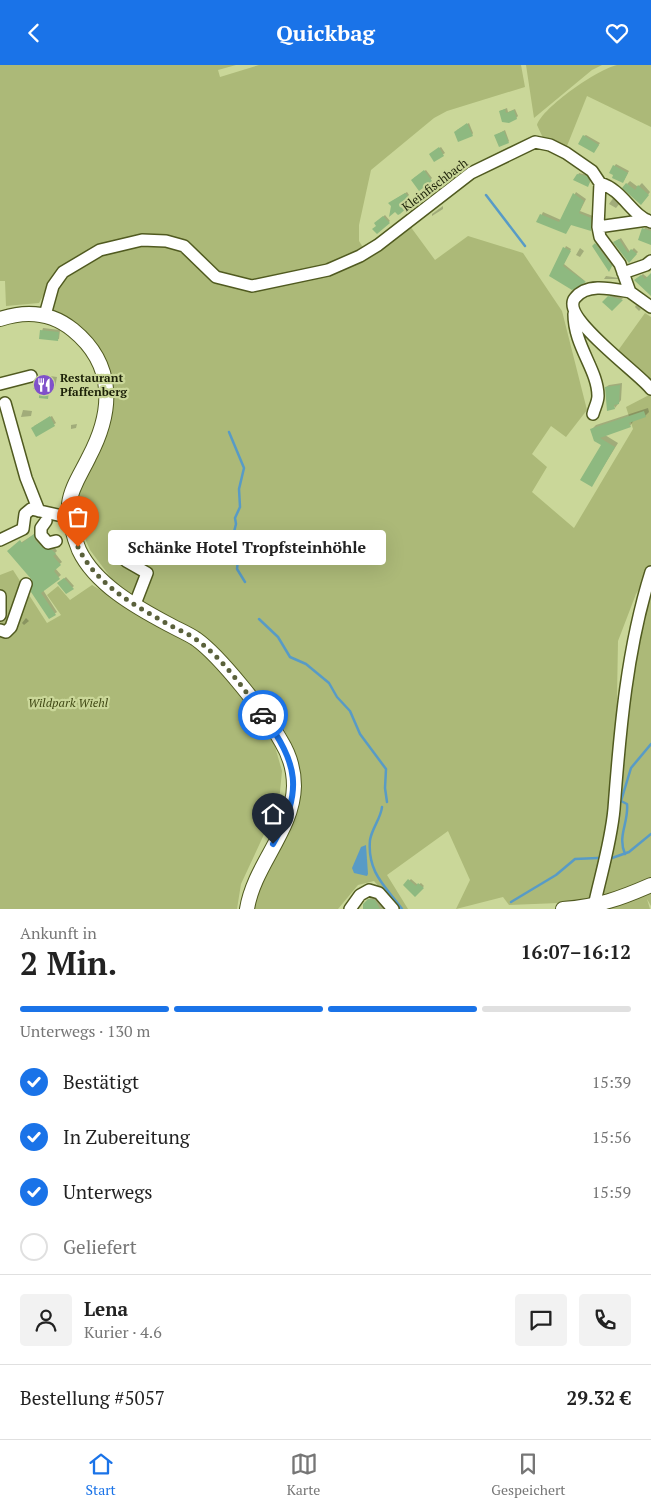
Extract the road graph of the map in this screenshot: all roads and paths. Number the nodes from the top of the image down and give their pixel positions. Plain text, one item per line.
1 (600, 183) junction
2 (649, 221) edge
3 (598, 227) junction
4 (651, 261) edge
5 (623, 273) junction
6 (630, 292) junction
7 (651, 307) edge
8 (574, 314) junction
9 (45, 315) junction
10 (0, 319) edge
11 (31, 376) dead end
12 (0, 384) edge
13 (651, 389) edge
14 (5, 403) dead end
15 (592, 415) dead end
16 (43, 515) junction
17 (71, 518) junction
18 (0, 540) edge
19 (57, 542) dead end
20 (126, 561) dead end
21 (651, 572) edge
22 (26, 584) dead end
23 (0, 596) edge
24 (134, 604) junction
25 (0, 615) edge
26 (0, 630) edge
27 (651, 885) edge
28 (594, 906) junction
29 (247, 909) edge
30 (350, 909) edge
31 (393, 909) edge
32 (564, 909) edge

1 - 2 street, Kleinfischbach
1 - 3 street
1 - 9 street, Kleinfischbach
2 - 3 street
3 - 5 street
4 - 5 street
5 - 6 street
6 - 7 street
6 - 8 street
8 - 13 street
8 - 15 street
9 - 10 main road
9 - 17 main road
11 - 12 street
14 - 16 street
16 - 17 street
16 - 18 street
16 - 19 street
17 - 24 main road
20 - 24 street
21 - 28 street
22 - 26 street
23 - 25 street
24 - 29 main road
27 - 28 main road
28 - 32 main road
30 - 31 street

